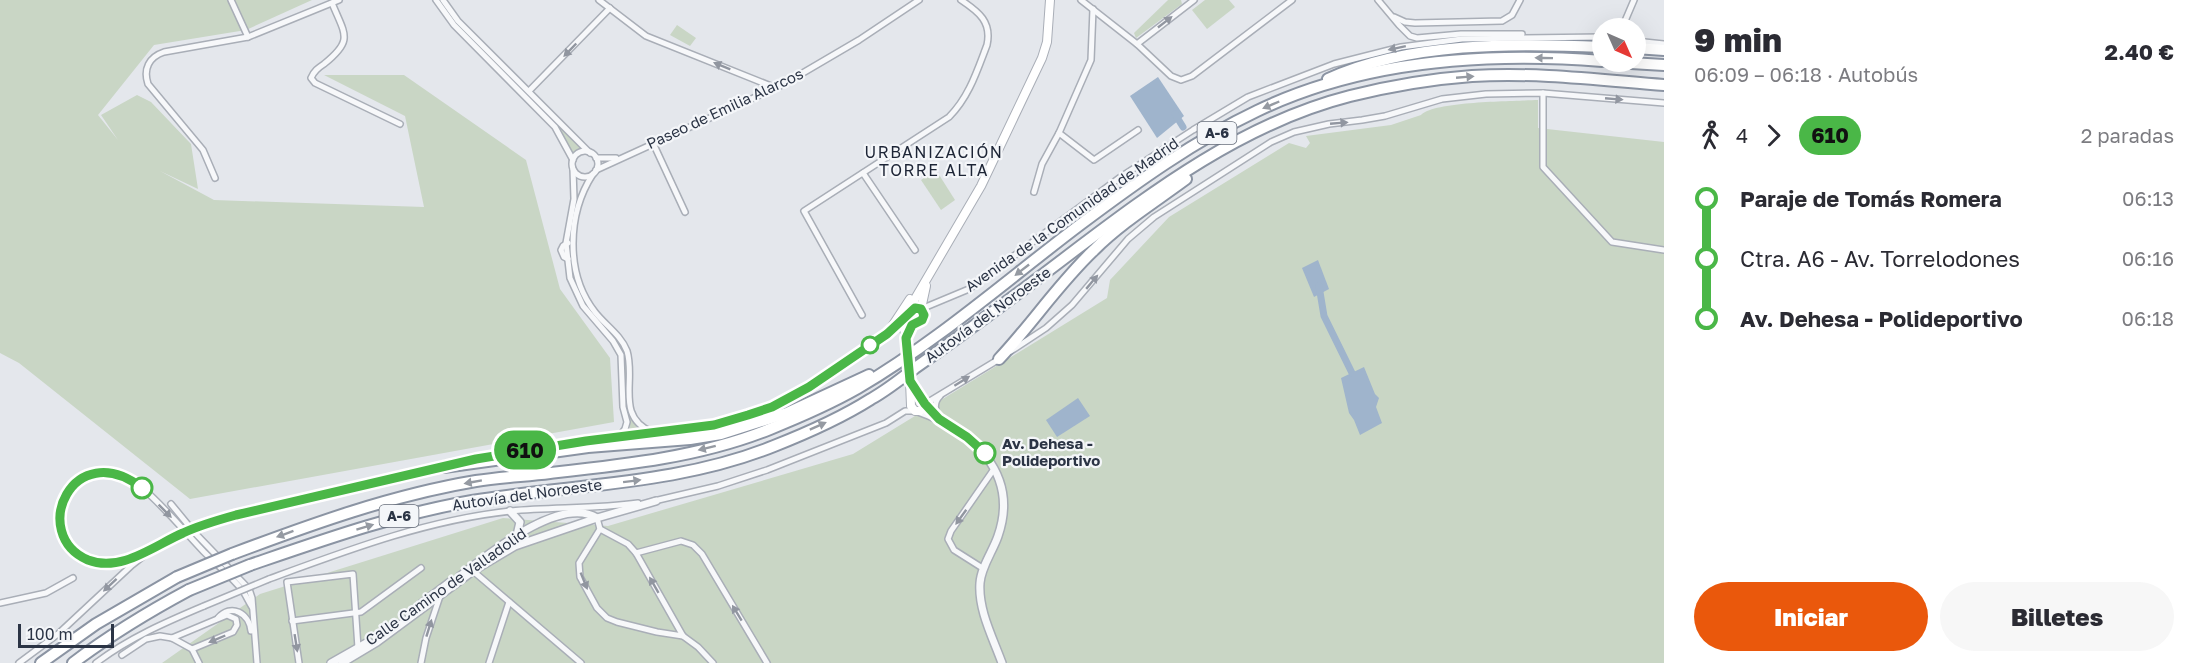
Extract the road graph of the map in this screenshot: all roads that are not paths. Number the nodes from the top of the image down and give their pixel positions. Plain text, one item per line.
1 (231, 0) edge
2 (339, 0) edge
3 (436, 0) edge
4 (443, 0) edge
5 (598, 0) edge
6 (919, 0) edge
7 (961, 0) edge
8 (1044, 0) edge
9 (1050, 0) edge
10 (1081, 0) edge
11 (1194, 0) edge
12 (1292, 0) edge
13 (1378, 0) edge
14 (1520, 0) edge
15 (1634, 0) edge
16 (332, 3) junction
17 (610, 8) junction
18 (1048, 9) junction
19 (1093, 9) junction
20 (1393, 16) junction
21 (1626, 18) edge
22 (248, 37) junction
23 (1542, 37) junction
24 (1592, 37) edge
25 (1646, 42) edge
26 (1137, 44) junction
27 (1664, 44) edge
28 (1592, 47) edge
29 (1646, 49) edge
30 (1664, 50) edge
31 (1592, 61) edge
32 (1646, 64) edge
33 (1664, 65) edge
34 (755, 80) junction
35 (1664, 85) edge
36 (776, 88) junction
37 (529, 91) junction
38 (1543, 93) junction
39 (1290, 97) junction
40 (755, 98) junction
41 (1664, 103) edge
42 (400, 124) dead end
43 (1138, 130) dead end
44 (1059, 133) junction
45 (1247, 135) junction
46 (653, 143) junction
47 (590, 153) junction
48 (621, 157) junction
49 (596, 158) junction
50 (573, 160) junction
51 (573, 169) junction
52 (594, 172) junction
53 (863, 173) junction
54 (215, 178) dead end
55 (1034, 192) dead end
56 (685, 212) dead end
57 (569, 243) junction
58 (915, 250) dead end
59 (1664, 250) edge
60 (570, 259) junction
61 (937, 262) junction
62 (928, 279) junction
63 (925, 288) junction
64 (935, 305) junction
65 (921, 309) junction
66 (909, 314) junction
67 (862, 315) dead end
68 (916, 322) junction
69 (887, 334) junction
70 (906, 338) junction
71 (999, 359) junction
72 (894, 365) junction
73 (912, 391) junction
74 (944, 392) junction
75 (925, 404) junction
76 (916, 411) junction
77 (939, 419) junction
78 (653, 432) junction
79 (620, 437) junction
80 (444, 467) junction
81 (994, 469) junction
82 (657, 501) junction
83 (171, 504) dead end
84 (510, 512) junction
85 (597, 518) junction
86 (600, 529) junction
87 (517, 536) junction
88 (154, 548) junction
89 (636, 554) junction
90 (421, 568) dead end
91 (984, 569) junction
92 (474, 572) junction
93 (73, 578) dead end
94 (441, 595) junction
95 (508, 602) junction
96 (0, 603) edge
97 (252, 607) junction
98 (356, 614) junction
99 (217, 619) junction
100 (292, 621) junction
101 (683, 636) junction
102 (172, 638) junction
103 (256, 643) junction
104 (358, 648) junction
105 (192, 649) junction
106 (122, 655) dead end
107 (765, 662) edge
108 (19, 663) edge
109 (41, 663) edge
110 (73, 663) edge
111 (96, 663) edge
112 (199, 663) edge
113 (257, 663) edge
114 (299, 663) edge
115 (331, 663) edge
116 (342, 663) edge
117 (421, 663) edge
118 (489, 663) edge
119 (581, 663) edge
120 (713, 663) edge
121 (1002, 663) edge

1 - 22 street
2 - 16 street
3 - 50 street
4 - 37 street
5 - 17 street
6 - 36 street, Paseo de Emilia Alarcos
7 - 53 street
8 - 18 main road
9 - 18 main road
10 - 19 street
26 -> 11 street
12 - 26 street
13 - 20 street
14 - 20 street
15 - 21 street
16 - 22 street
16 - 42 street
34 -> 17 street
17 -> 37 street
18 - 61 main road
19 - 26 street
19 - 44 street
20 - 23 street
22 - 54 street
23 - 24 street, Avenida de la Comunidad de Madrid
23 -> 64 street, Avenida de la Comunidad de Madrid
25 - 27 street
28 - 39 highway
29 - 30 highway
31 -> 39 highway, Autovía del Noroeste / A-6
32 - 33 highway
34 - 36 street
34 - 40 street
45 -> 35 highway, Autovía del Noroeste / A-6
36 - 40 street, Paseo de Emilia Alarcos
37 - 47 street
38 -> 41 street
38 - 59 street
71 -> 38 street
39 -> 72 highway, Autovía del Noroeste / A-6
40 - 46 street, Paseo de Emilia Alarcos
43 - 44 street
44 - 55 street
45 - 71 highway
110 -> 45 highway, Autovía del Noroeste / A-6, bridge
46 - 48 street, Paseo de Emilia Alarcos
46 - 56 street
47 - 49 street
47 - 50 street
48 - 49 street, Paseo de Emilia Alarcos
48 - 52 street, Paseo de Emilia Alarcos
49 - 52 street
50 - 51 street
51 - 52 street
51 - 57 street
52 - 57 street
53 - 58 street
53 - 67 street
57 - 60 street
60 - 78 street
60 - 79 street
61 - 62 main road
61 - 69 main road
62 - 63 main road
62 - 66 main road
63 - 64 street
63 - 65 main road
64 - 65 street, Avenida de la Comunidad de Madrid
65 - 66 main road
65 - 68 main road
66 - 68 main road
66 - 69 street
66 - 70 main road
68 - 70 main road
69 - 78 street
70 - 73 main road, bridge
74 -> 71 street
72 - 80 highway
72 -> 109 highway, Autovía del Noroeste / A-6, bridge
73 - 75 main road
73 - 76 main road
74 - 75 street
74 - 77 street
75 - 76 main road
75 - 77 street
76 - 77 street
76 - 82 street
77 - 81 street
78 - 79 street
79 - 80 street
80 - 88 street, bridge
81 - 91 street
81 -> 91 street
82 - 84 street
82 - 85 street, Calle Camino de Valladolid
83 - 97 street
84 - 87 street
84 - 111 street, bridge
85 - 86 street
85 - 87 street, Calle Camino de Valladolid
85 - 92 street, Calle Camino de Valladolid
86 - 89 street
86 -> 101 street
87 - 104 street, Calle Camino de Valladolid
88 -> 97 street
88 -> 108 street
101 -> 89 street
107 -> 89 street
90 - 98 street
91 - 121 street
92 - 94 street, Calle Camino de Valladolid
92 - 95 street
93 - 96 street
94 - 116 street, Calle Camino de Valladolid
117 -> 94 street
95 - 118 street
95 - 119 street
97 - 103 street
98 - 100 street
98 - 100 street
98 - 104 street
99 - 102 street
99 - 103 street
99 -> 105 street
100 -> 114 street
101 - 120 street
102 - 105 street
102 - 106 street
103 - 113 street
104 - 115 street, Calle Camino de Valladolid
105 - 112 street

